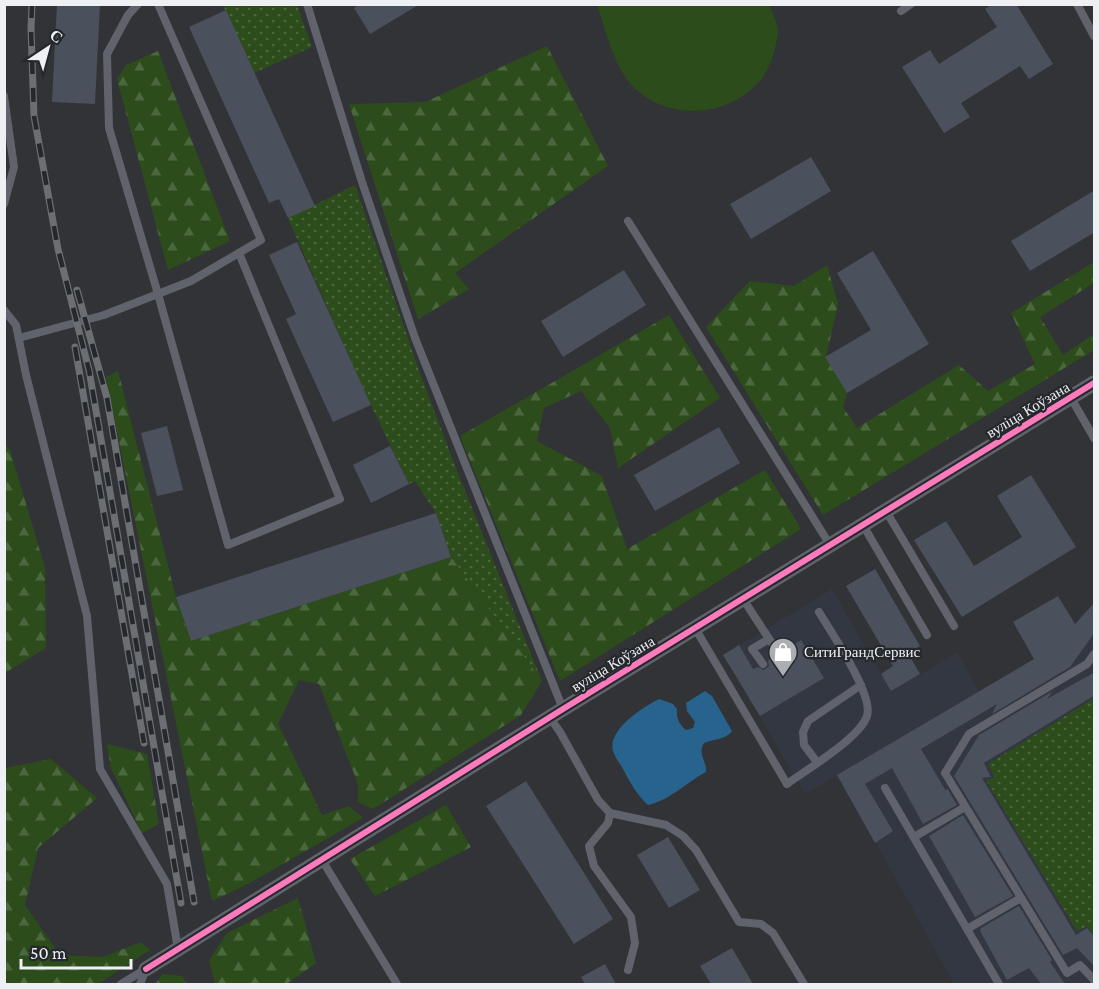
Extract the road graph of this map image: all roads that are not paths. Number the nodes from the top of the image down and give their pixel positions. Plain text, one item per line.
1 (138, 4) edge
2 (158, 4) edge
3 (307, 4) edge
4 (911, 4) edge
5 (1077, 4) edge
6 (901, 10) dead end
7 (1095, 36) edge
8 (4, 96) edge
9 (4, 204) edge
10 (628, 222) dead end
11 (239, 253) junction
12 (158, 294) junction
13 (4, 310) edge
14 (19, 338) junction
15 (1095, 383) edge
16 (1071, 398) junction
17 (1095, 438) edge
18 (886, 511) junction
19 (863, 525) junction
20 (830, 545) junction
21 (743, 599) junction
22 (819, 612) dead end
23 (954, 626) dead end
24 (695, 628) junction
25 (927, 635) dead end
26 (769, 639) junction
27 (779, 654) dead end
28 (1095, 654) edge
29 (763, 664) dead end
30 (861, 685) junction
31 (556, 713) junction
32 (817, 762) junction
33 (885, 788) dead end
34 (966, 807) junction
35 (610, 813) junction
36 (914, 837) junction
37 (322, 860) junction
38 (1021, 898) junction
39 (967, 929) junction
40 (178, 949) junction
41 (146, 969) junction
42 (628, 970) dead end
43 (1095, 980) edge
44 (121, 984) edge
45 (140, 984) edge
46 (397, 984) edge
47 (804, 984) edge
48 (999, 984) edge

1 - 12 lane
2 - 11 lane
3 - 31 lane
4 - 6 lane
5 - 7 lane
8 - 9 lane
10 - 20 lane
11 - 12 lane
11 - 12 lane
12 - 14 lane
13 - 14 lane
14 - 40 lane
15 - 16 street, вуліца Коўзана
16 - 17 lane
16 - 18 street, вуліца Коўзана
18 - 19 street, вуліца Коўзана
18 - 23 lane
19 - 20 street, вуліца Коўзана
19 - 25 lane
20 - 21 street, вуліца Коўзана
21 - 24 street, вуліца Коўзана
21 - 26 lane
22 - 30 lane
24 - 31 street, вуліца Коўзана
24 - 32 lane
26 - 27 lane
26 - 29 lane
28 - 34 lane
30 - 32 lane
30 - 32 lane
31 - 35 lane
31 - 37 street, вуліца Коўзана
33 - 36 lane
34 - 36 lane
34 - 38 lane
35 - 42 lane
35 - 47 lane
36 - 39 lane
37 - 40 street, вуліца Коўзана
37 - 46 lane
38 - 39 lane
38 - 43 lane
39 - 48 lane
40 - 41 street, вуліца Коўзана
41 - 44 lane
41 - 45 lane

